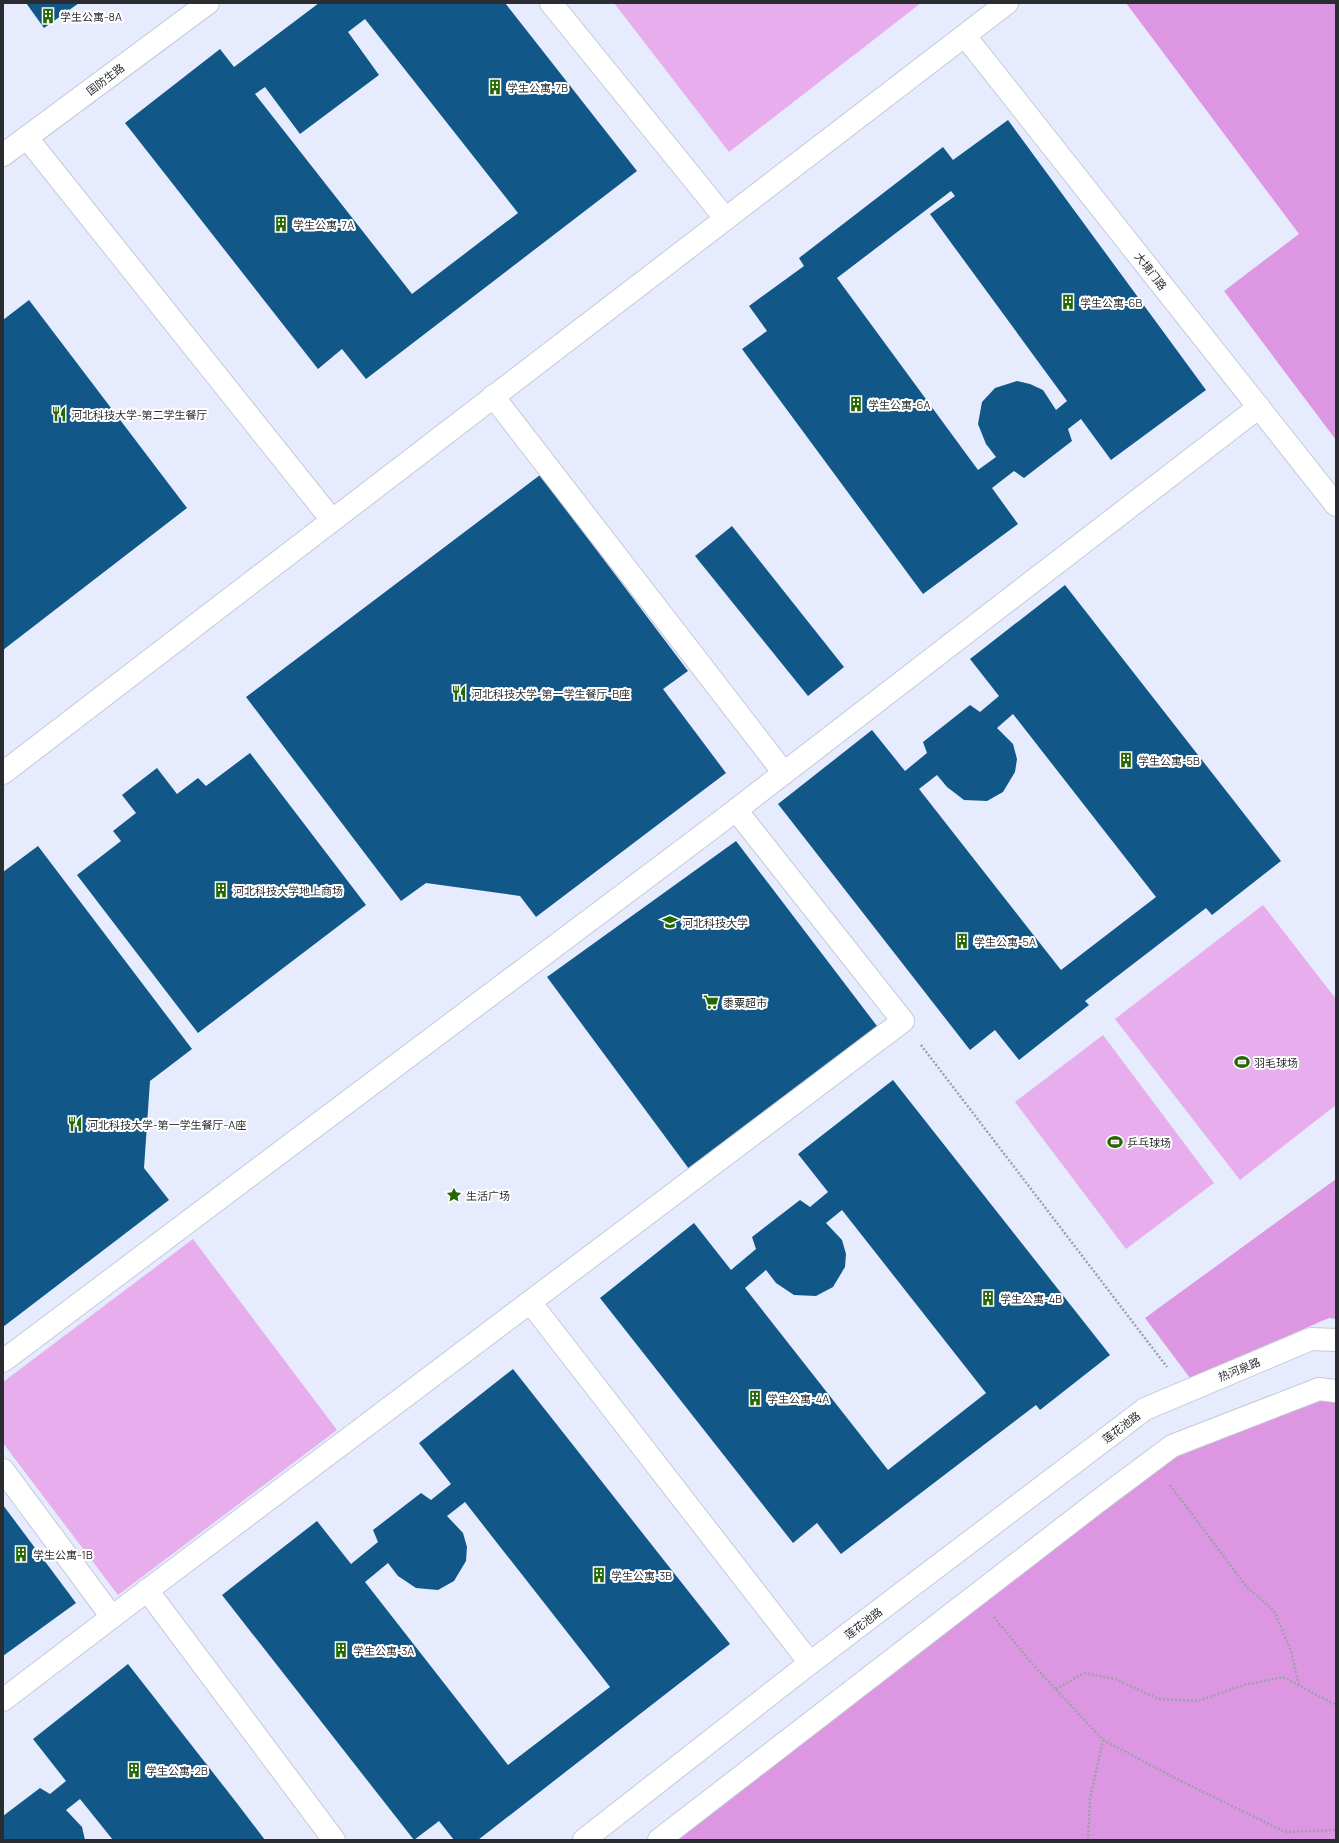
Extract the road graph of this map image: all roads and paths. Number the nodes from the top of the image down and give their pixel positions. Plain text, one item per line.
1 (208, 3) edge
2 (551, 3) edge
3 (1007, 3) edge
4 (966, 36) junction
5 (27, 138) junction
6 (3, 155) edge
7 (725, 218) junction
8 (493, 396) junction
9 (1259, 408) junction
10 (1336, 505) edge
11 (332, 520) junction
12 (3, 773) edge
13 (784, 773) junction
14 (736, 810) junction
15 (903, 1021) junction
16 (530, 1302) junction
17 (1336, 1340) edge
18 (3, 1361) edge
19 (1185, 1391) junction
20 (1336, 1391) edge
21 (1145, 1409) joint
22 (1152, 1460) junction
23 (3, 1470) edge
24 (147, 1590) junction
25 (976, 1595) junction
26 (112, 1617) junction
27 (810, 1663) junction
28 (1299, 1686) junction
29 (1056, 1689) junction
30 (3, 1700) edge
31 (1336, 1705) edge
32 (1103, 1740) junction
33 (1336, 1830) edge
34 (334, 1840) edge
35 (584, 1840) edge
36 (659, 1840) edge
37 (1088, 1840) edge

1 - 5 lane, 国防生路
2 - 7 lane
3 - 4 lane
4 - 7 lane
4 - 9 lane, 大境门路
5 - 6 lane, 国防生路
5 - 11 lane
7 - 8 lane
8 - 11 lane
8 - 13 lane
9 - 10 lane, 大境门路
9 - 13 lane
11 - 12 lane
13 - 14 lane
14 - 15 lane
14 - 18 lane
15 - 16 lane
15 - 19 path
16 - 24 lane
16 - 27 lane
17 - 19 lane, 热河泉路
19 - 21 lane, 热河泉路
20 - 22 lane
21 - 27 lane, 莲花池路
22 - 25 lane
22 - 28 path
23 - 26 lane
24 - 26 lane
24 - 34 lane
25 - 29 path
25 - 36 lane
26 - 30 lane
27 - 35 lane, 莲花池路
28 - 29 path
28 - 31 path
29 - 32 path
32 - 33 path
32 - 37 path

